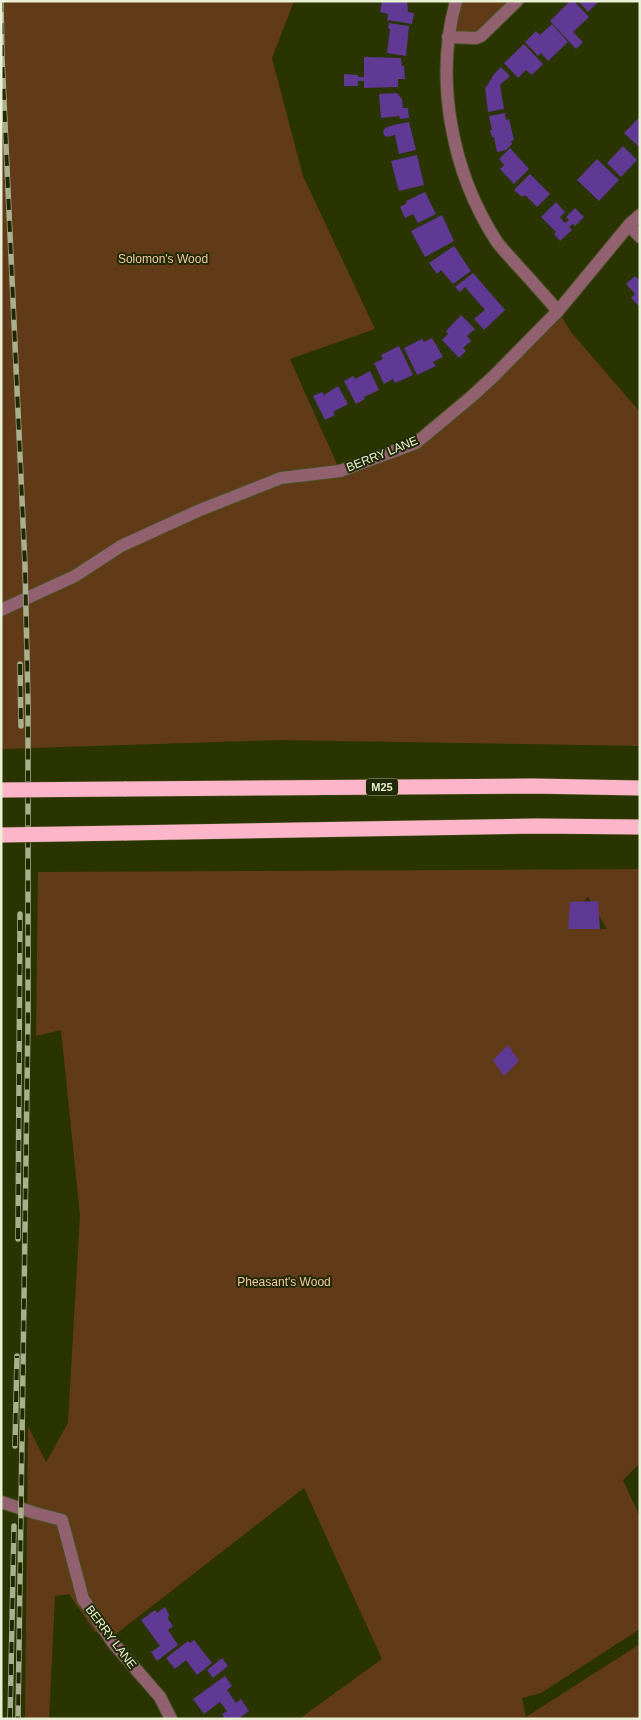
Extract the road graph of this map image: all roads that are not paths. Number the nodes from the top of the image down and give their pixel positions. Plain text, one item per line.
1 (456, 1) edge
2 (517, 1) edge
3 (448, 37) junction
4 (640, 215) edge
5 (629, 225) junction
6 (640, 237) edge
7 (558, 311) junction
8 (1, 610) edge
9 (640, 788) edge
10 (1, 790) edge
11 (640, 827) edge
12 (1, 835) edge
13 (1, 1502) edge
14 (171, 1719) edge

1 - 3 street
2 - 3 street
3 - 7 street
4 - 5 street, BERRY LANE
5 - 6 street
5 - 7 street, BERRY LANE
7 - 8 street, BERRY LANE
9 - 10 highway, M25, bridge
11 - 12 highway, bridge
13 - 14 street, BERRY LANE

